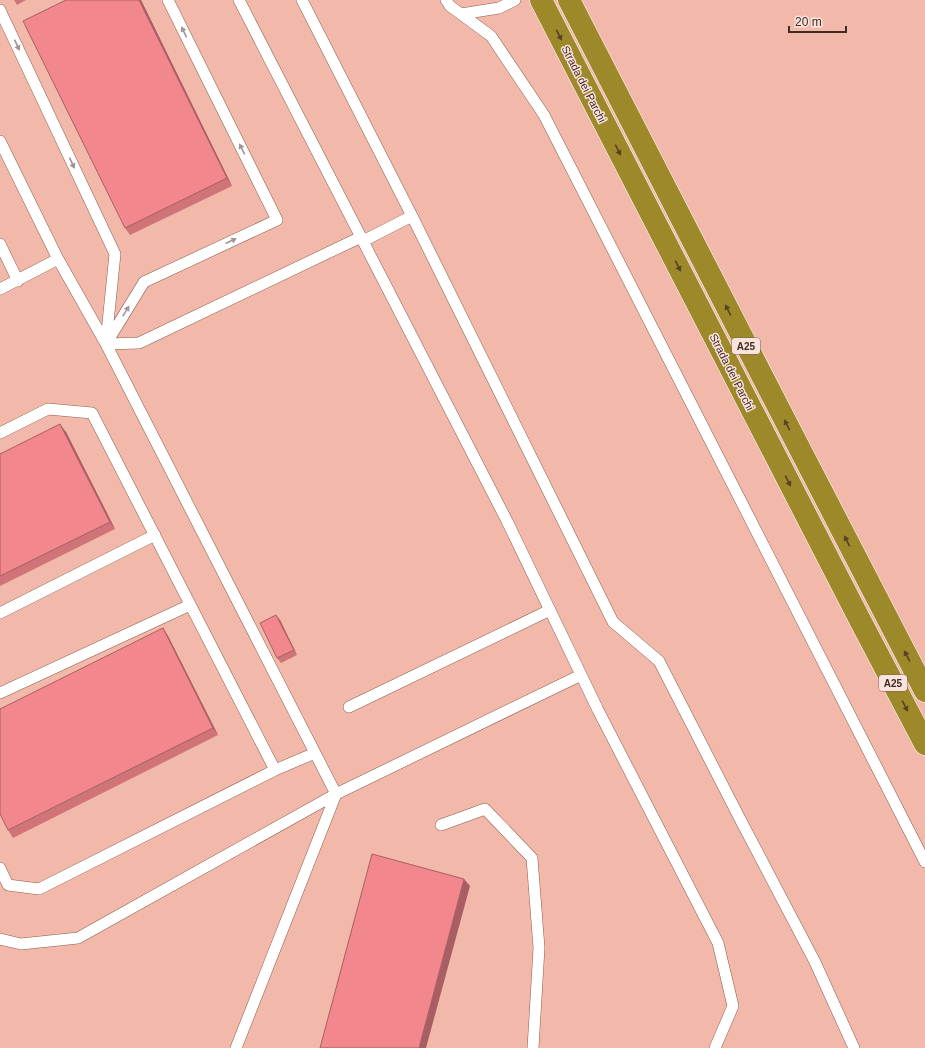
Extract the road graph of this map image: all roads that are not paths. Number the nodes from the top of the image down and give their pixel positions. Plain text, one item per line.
1 (168, 0) edge
2 (239, 0) edge
3 (302, 0) edge
4 (446, 0) edge
5 (515, 0) edge
6 (541, 0) edge
7 (569, 0) edge
8 (0, 10) edge
9 (461, 14) junction
10 (0, 141) edge
11 (412, 216) junction
12 (362, 239) junction
13 (0, 244) edge
14 (58, 259) junction
15 (18, 281) junction
16 (0, 289) edge
17 (106, 344) junction
18 (0, 433) edge
19 (154, 535) junction
20 (190, 605) junction
21 (550, 610) junction
22 (0, 612) edge
23 (581, 675) junction
24 (925, 690) edge
25 (0, 693) edge
26 (349, 707) dead end
27 (925, 744) edge
28 (315, 753) junction
29 (275, 770) junction
30 (336, 794) junction
31 (441, 825) dead end
32 (925, 862) edge
33 (0, 868) edge
34 (0, 939) edge
35 (236, 1048) edge
36 (533, 1048) edge
37 (715, 1048) edge
38 (854, 1048) edge

17 -> 1 lane
2 - 12 lane
3 - 11 lane
4 - 9 lane
5 - 9 lane
6 -> 27 highway, Strada dei Parchi / A25
24 -> 7 highway, A25
8 -> 17 lane
9 - 32 lane
10 - 14 lane
11 - 12 lane
11 - 38 lane
12 - 17 lane
12 - 21 lane
13 - 15 lane
14 - 15 lane
14 - 17 lane
15 - 16 lane
17 - 28 lane
18 - 19 lane
19 - 20 lane
19 - 22 lane
20 - 25 lane
20 - 29 lane
21 - 23 lane
21 - 26 lane
23 - 30 lane
23 - 37 lane
28 - 29 lane
28 - 30 lane
29 - 33 lane
30 - 34 lane
30 - 35 lane
31 - 36 lane

